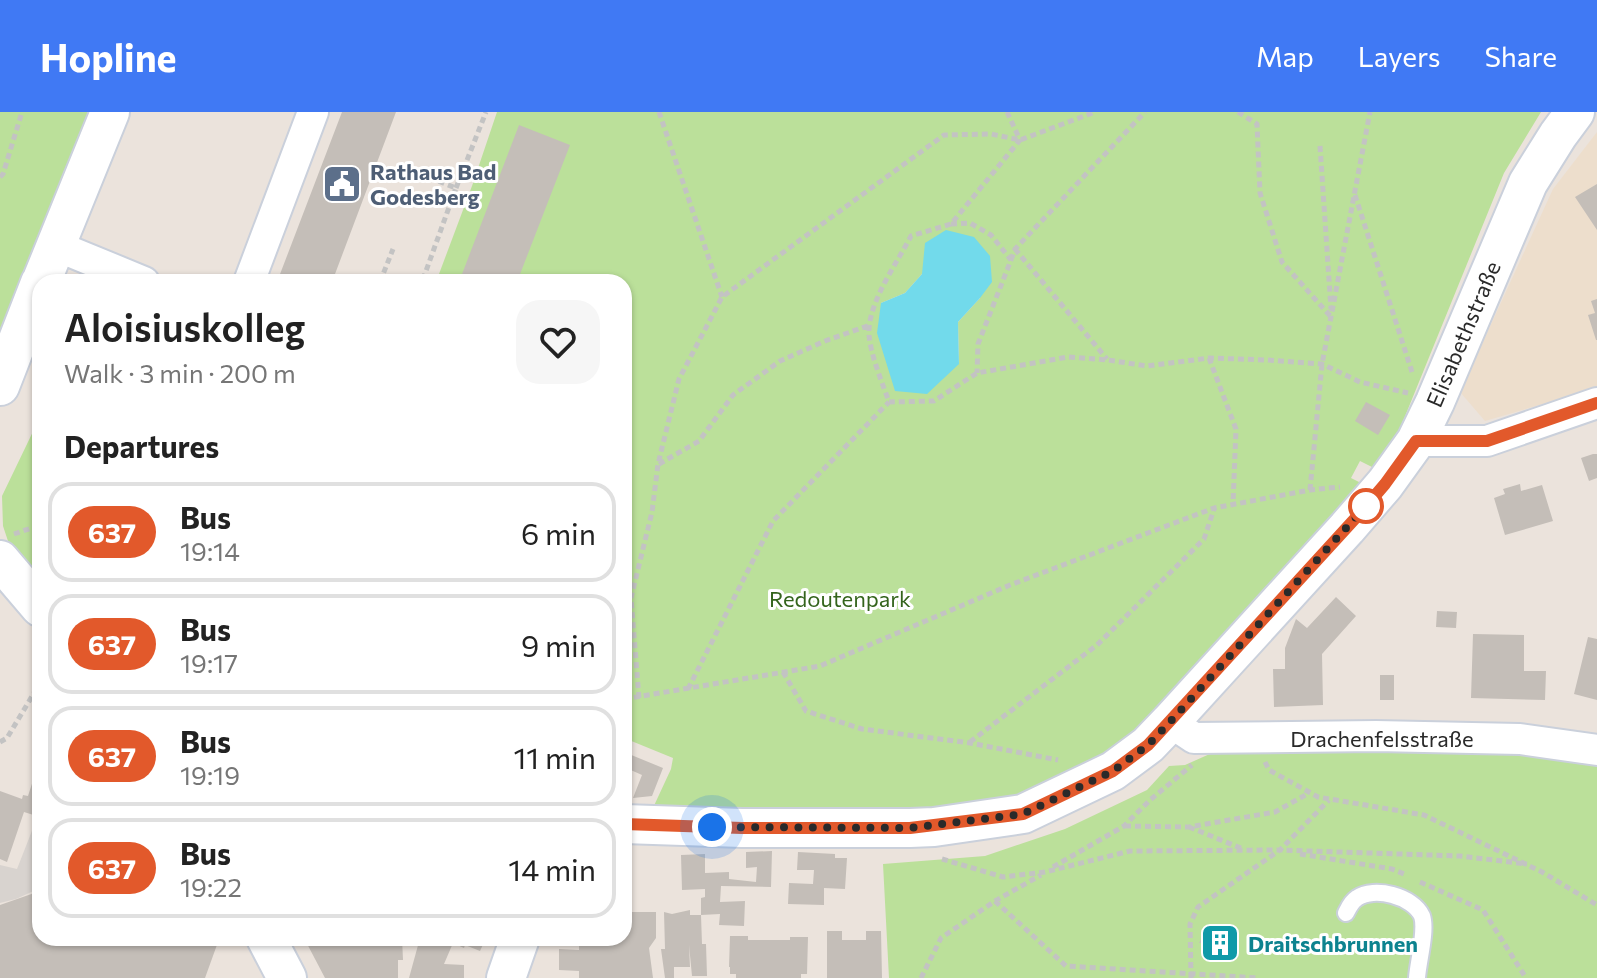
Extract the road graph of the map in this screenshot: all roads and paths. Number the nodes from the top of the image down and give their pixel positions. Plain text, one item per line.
1 (22, 112) edge
2 (110, 112) edge
3 (313, 112) edge
4 (486, 112) edge
5 (659, 112) edge
6 (1007, 112) edge
7 (1095, 112) edge
8 (1145, 112) edge
9 (1238, 112) edge
10 (1370, 112) edge
11 (1575, 112) edge
12 (1020, 140) junction
13 (1320, 146) dead end
14 (420, 174) dead end
15 (0, 177) edge
16 (456, 188) junction
17 (1355, 194) junction
18 (951, 224) junction
19 (54, 245) junction
20 (393, 249) dead end
21 (1015, 249) junction
22 (1011, 260) junction
23 (43, 274) edge
24 (125, 274) edge
25 (252, 274) edge
26 (383, 274) edge
27 (425, 274) edge
28 (722, 297) junction
29 (32, 304) edge
30 (1332, 318) junction
31 (871, 325) junction
32 (1209, 358) junction
33 (1108, 360) junction
34 (1322, 364) junction
35 (977, 373) junction
36 (1415, 381) dead end
37 (0, 386) edge
38 (1420, 396) dead end
39 (889, 402) junction
40 (1597, 403) edge
41 (1416, 441) junction
42 (658, 464) junction
43 (1385, 484) junction
44 (1310, 490) junction
45 (1233, 504) junction
46 (1214, 508) junction
47 (32, 530) edge
48 (3, 548) edge
49 (0, 592) edge
50 (32, 594) edge
51 (632, 594) edge
52 (32, 604) edge
53 (632, 610) edge
54 (783, 672) junction
55 (687, 690) junction
56 (32, 696) edge
57 (632, 698) edge
58 (639, 698) junction
59 (1170, 722) junction
60 (1250, 737) junction
61 (0, 742) edge
62 (970, 743) junction
63 (1597, 750) edge
64 (1113, 771) junction
65 (1163, 789) dead end
66 (1310, 793) junction
67 (1329, 799) junction
68 (632, 824) edge
69 (1124, 826) junction
70 (934, 827) junction
71 (1189, 827) junction
72 (1246, 850) junction
73 (1280, 850) junction
74 (1527, 864) junction
75 (1045, 872) junction
76 (995, 901) junction
77 (1597, 905) edge
78 (1346, 913) dead end
79 (270, 946) edge
80 (517, 946) edge
81 (1191, 976) edge
82 (287, 978) edge
83 (506, 978) edge
84 (921, 978) edge
85 (1258, 978) edge
86 (1417, 978) edge

1 - 15 path
2 - 19 street
3 - 25 street
4 - 16 path
5 - 28 path
6 - 12 path
7 - 12 path
8 - 21 path
9 - 30 path
10 - 17 path
11 - 41 street, Elisabethstraße
12 - 18 path
12 - 28 path
13 - 30 path
14 - 16 path
16 - 27 path
17 - 30 path
17 - 36 path
18 - 22 path
18 - 31 path
19 - 23 street
19 - 24 street
20 - 26 path
21 - 22 path
21 - 33 path
22 - 35 path
28 - 42 path
29 - 37 street
30 - 34 path
31 - 39 path
31 - 42 path
32 - 33 path
32 - 34 path
32 - 45 path
33 - 35 path
34 - 38 path
34 - 44 path
35 - 39 path
39 - 55 path
40 - 41 street
41 - 43 street, Elisabethstraße
42 - 51 path
43 - 44 path
43 - 59 street, Elisabethstraße
44 - 45 path
45 - 46 path
46 - 54 path
46 - 62 path
47 - 48 path
48 - 50 street
49 - 52 street
53 - 58 path
54 - 55 path
54 - 62 path
55 - 58 path
56 - 61 path
57 - 58 path
59 - 60 street, Drachenfelsstraße
59 - 64 street, Elisabethstraße
60 - 63 street, Drachenfelsstraße
60 - 66 path
62 - 64 path
64 - 70 street, Elisabethstraße
65 - 69 path
66 - 67 path
66 - 71 path
67 - 73 path
67 - 74 path
68 - 70 street, Elisabethstraße
69 - 71 path
69 - 75 path
70 - 75 path
71 - 72 path
72 - 73 path
72 - 75 path
73 - 74 path
73 - 81 path
74 - 77 path
75 - 76 path
76 - 81 path
76 - 84 path
78 - 86 lane
79 - 82 street
80 - 83 street
81 - 85 path

